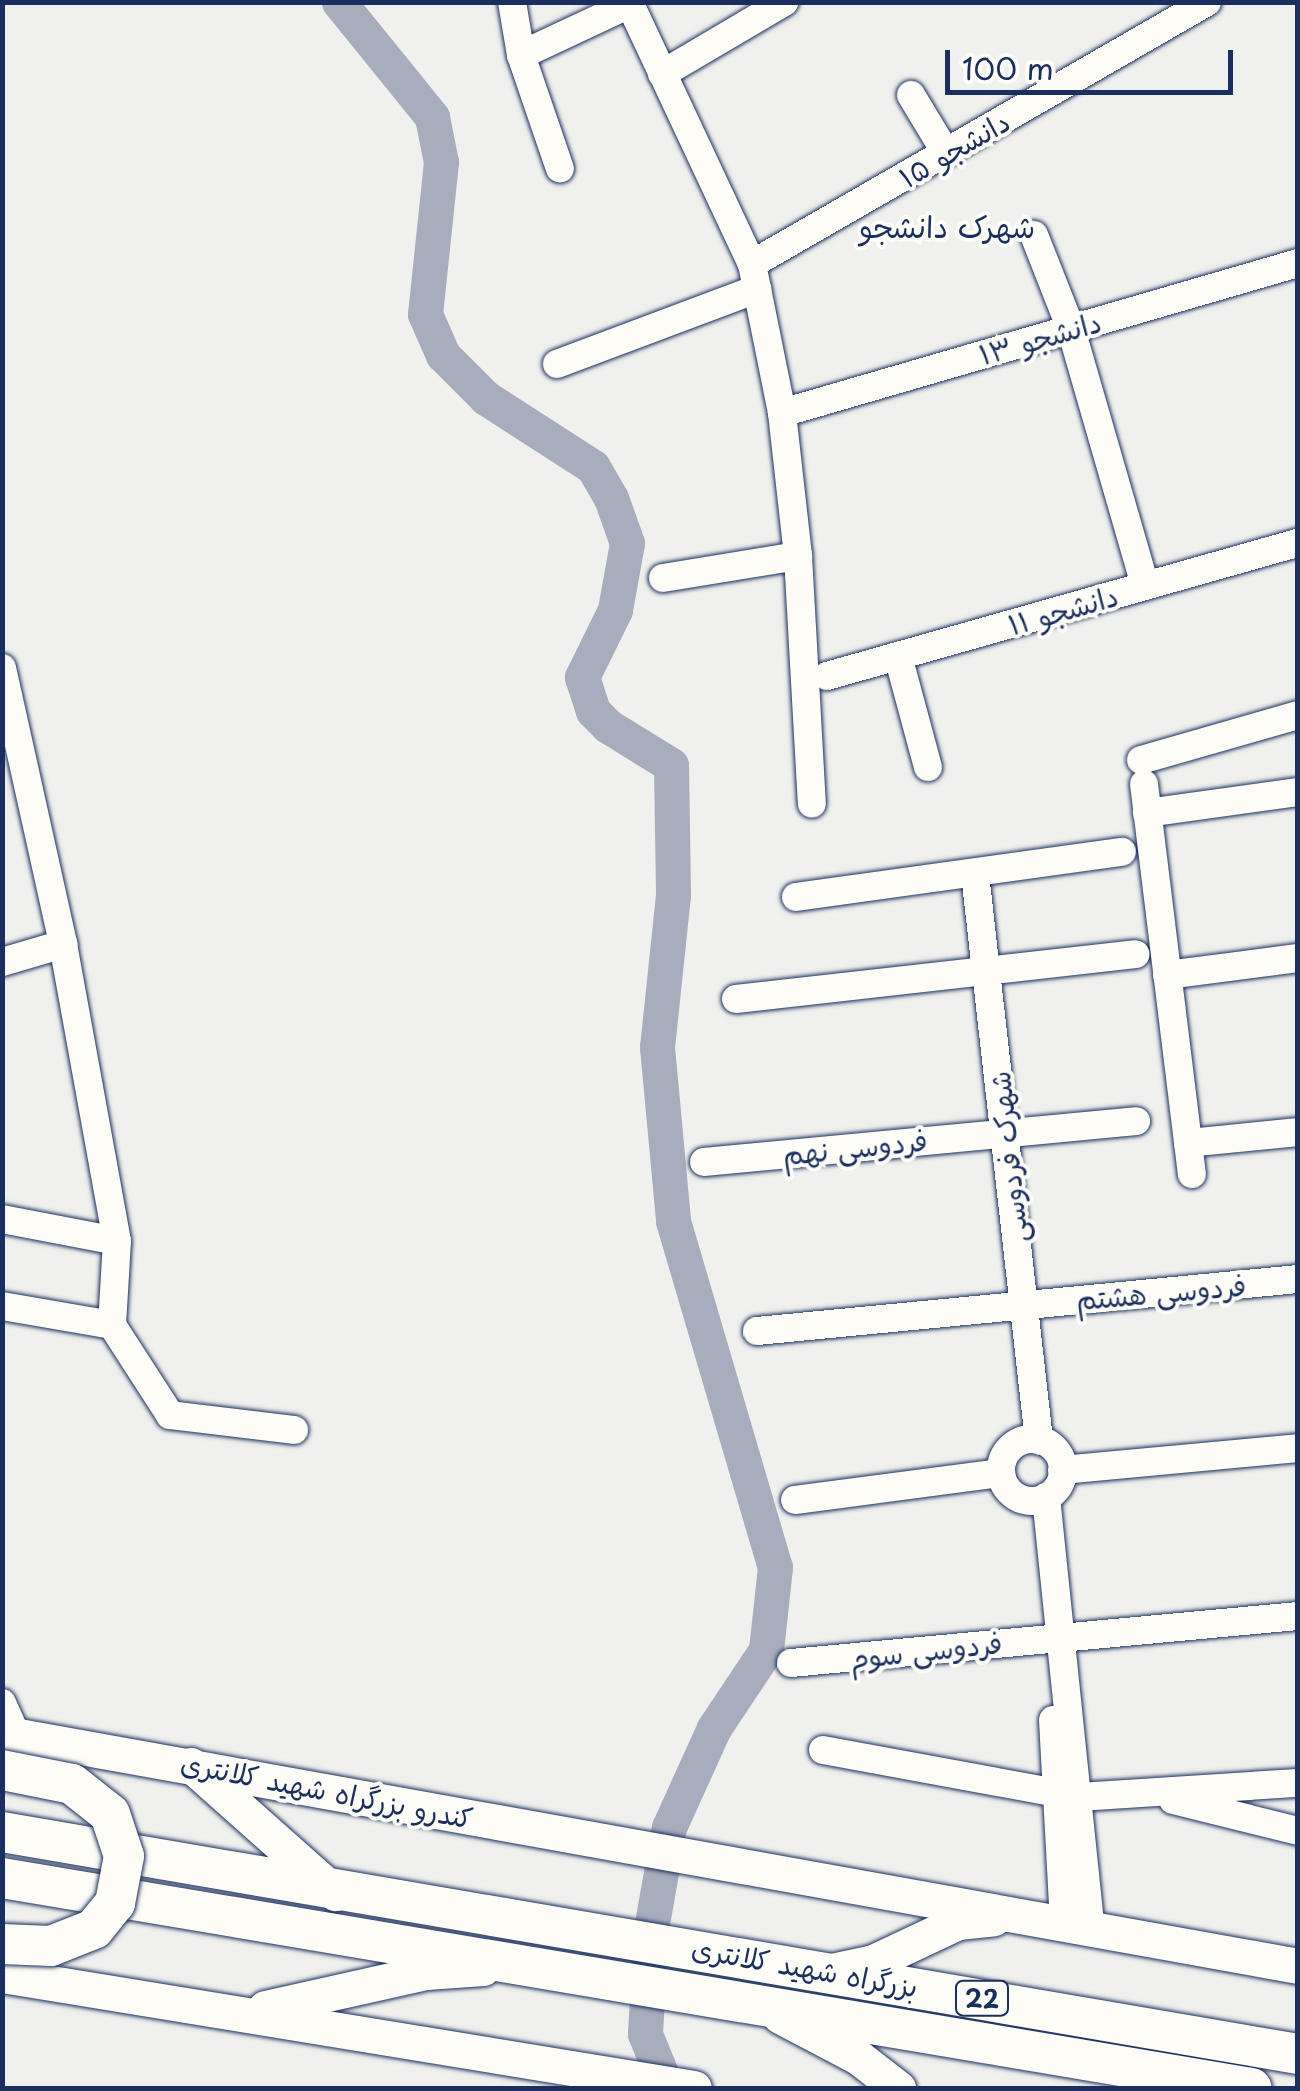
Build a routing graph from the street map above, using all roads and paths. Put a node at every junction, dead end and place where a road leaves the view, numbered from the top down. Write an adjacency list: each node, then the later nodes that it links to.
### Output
1 (512, 2): 4 (street)
2 (784, 2): 5 (street)
3 (1207, 2): 7 (street, دانشجو ۱۵)
4 (521, 55): 5 (street); 8 (street)
5 (662, 74): 11 (street)
6 (911, 95): 7 (street)
7 (946, 153): 11 (street, دانشجو ۱۵)
8 (560, 169)
9 (1034, 236): 12 (street)
10 (1298, 263): 12 (street, دانشجو ۱۳)
11 (755, 277): 13 (street, دانشجو ۱۵); 14 (street)
12 (1071, 329): 14 (street, دانشجو ۱۳); 18 (street)
13 (556, 364)
14 (782, 413): 16 (street)
15 (1298, 543): 18 (street, دانشجو ۱۱)
16 (798, 556): 17 (street); 25 (street)
17 (663, 578)
18 (1145, 586): 19 (street, دانشجو ۱۱)
19 (898, 656): 21 (street, دانشجو ۱۱); 23 (street)
20 (2, 668): 30 (street)
21 (828, 676)
22 (1298, 715): 26 (street)
23 (928, 768)
24 (1298, 792): 26 (street)
25 (812, 804)
26 (1147, 813): 35 (street)
27 (1122, 852): 28 (street)
28 (969, 874): 29 (street); 34 (street, شهرک فردوسی)
29 (796, 897)
30 (63, 944): 33 (street); 44 (street)
31 (1136, 954): 34 (street)
32 (1298, 958): 35 (street)
33 (2, 962)
34 (981, 971): 36 (street); 39 (street, شهرک فردوسی)
35 (1168, 975): 40 (street)
36 (736, 998)
37 (1136, 1121): 39 (street, فردوسی نهم)
38 (1298, 1132): 40 (street)
39 (1001, 1133): 41 (street, فردوسی نهم); 47 (street, شهرک فردوسی)
40 (1188, 1143): 42 (street)
41 (704, 1162)
42 (1192, 1174)
43 (2, 1219): 44 (street)
44 (117, 1240): 48 (street)
45 (1298, 1279): 47 (street, فردوسی هشتم)
46 (2, 1306): 48 (street)
47 (1019, 1306): 49 (street, فردوسی هشتم); 51 (street, شهرک فردوسی)
48 (112, 1325): 50 (street)
49 (756, 1331)
50 (294, 1430)
51 (1034, 1440): 53 (street); 54 (street)
52 (1298, 1448): 53 (street)
53 (1062, 1470): 55 (street)
54 (1000, 1473): 55 (street); 56 (street)
55 (1038, 1499): 58 (street)
56 (794, 1500)
57 (1298, 1616): 58 (street, فردوسی سوم)
58 (1054, 1638): 59 (street, فردوسی سوم); 65 (street)
59 (791, 1663)
60 (2, 1703): 61 (street)
61 (7, 1746): 63 (main road, کندرو بزرگراه شهید کلانتری); 73 (highway, bridge)
62 (823, 1750): 65 (street)
63 (188, 1762): 70 (main road); 71 (main road, کندرو بزرگراه شهید کلانتری)
64 (1298, 1783): 66 (street)
65 (1068, 1794): 66 (street); 72 (street)
66 (1150, 1795): 67 (street)
67 (1298, 1830)
68 (2, 1832): 70 (highway, بزرگراه شهید کلانتری / 22)
69 (2, 1878): 74 (highway, 22)
70 (336, 1893): 76 (highway, بزرگراه شهید کلانتری / 22)
71 (1020, 1916): 72 (main road, کندرو بزرگراه شهید کلانتری); 76 (main road)
72 (1078, 1927): 75 (main road, کندرو بزرگراه شهید کلانتری)
73 (2, 1944)
74 (521, 1965): 78 (highway, بزرگراه شهید کلانتری / 22); 79 (main road)
75 (1298, 1966)
76 (827, 1971): 80 (highway, بزرگراه شهید کلانتری / 22)
77 (3, 1975): 79 (main road)
78 (752, 2003): 82 (main road); 83 (highway, بزرگراه شهید کلانتری / 22)
79 (239, 2013): 81 (main road)
80 (1298, 2054)
81 (686, 2087)
82 (898, 2088)
83 (1251, 2088)

